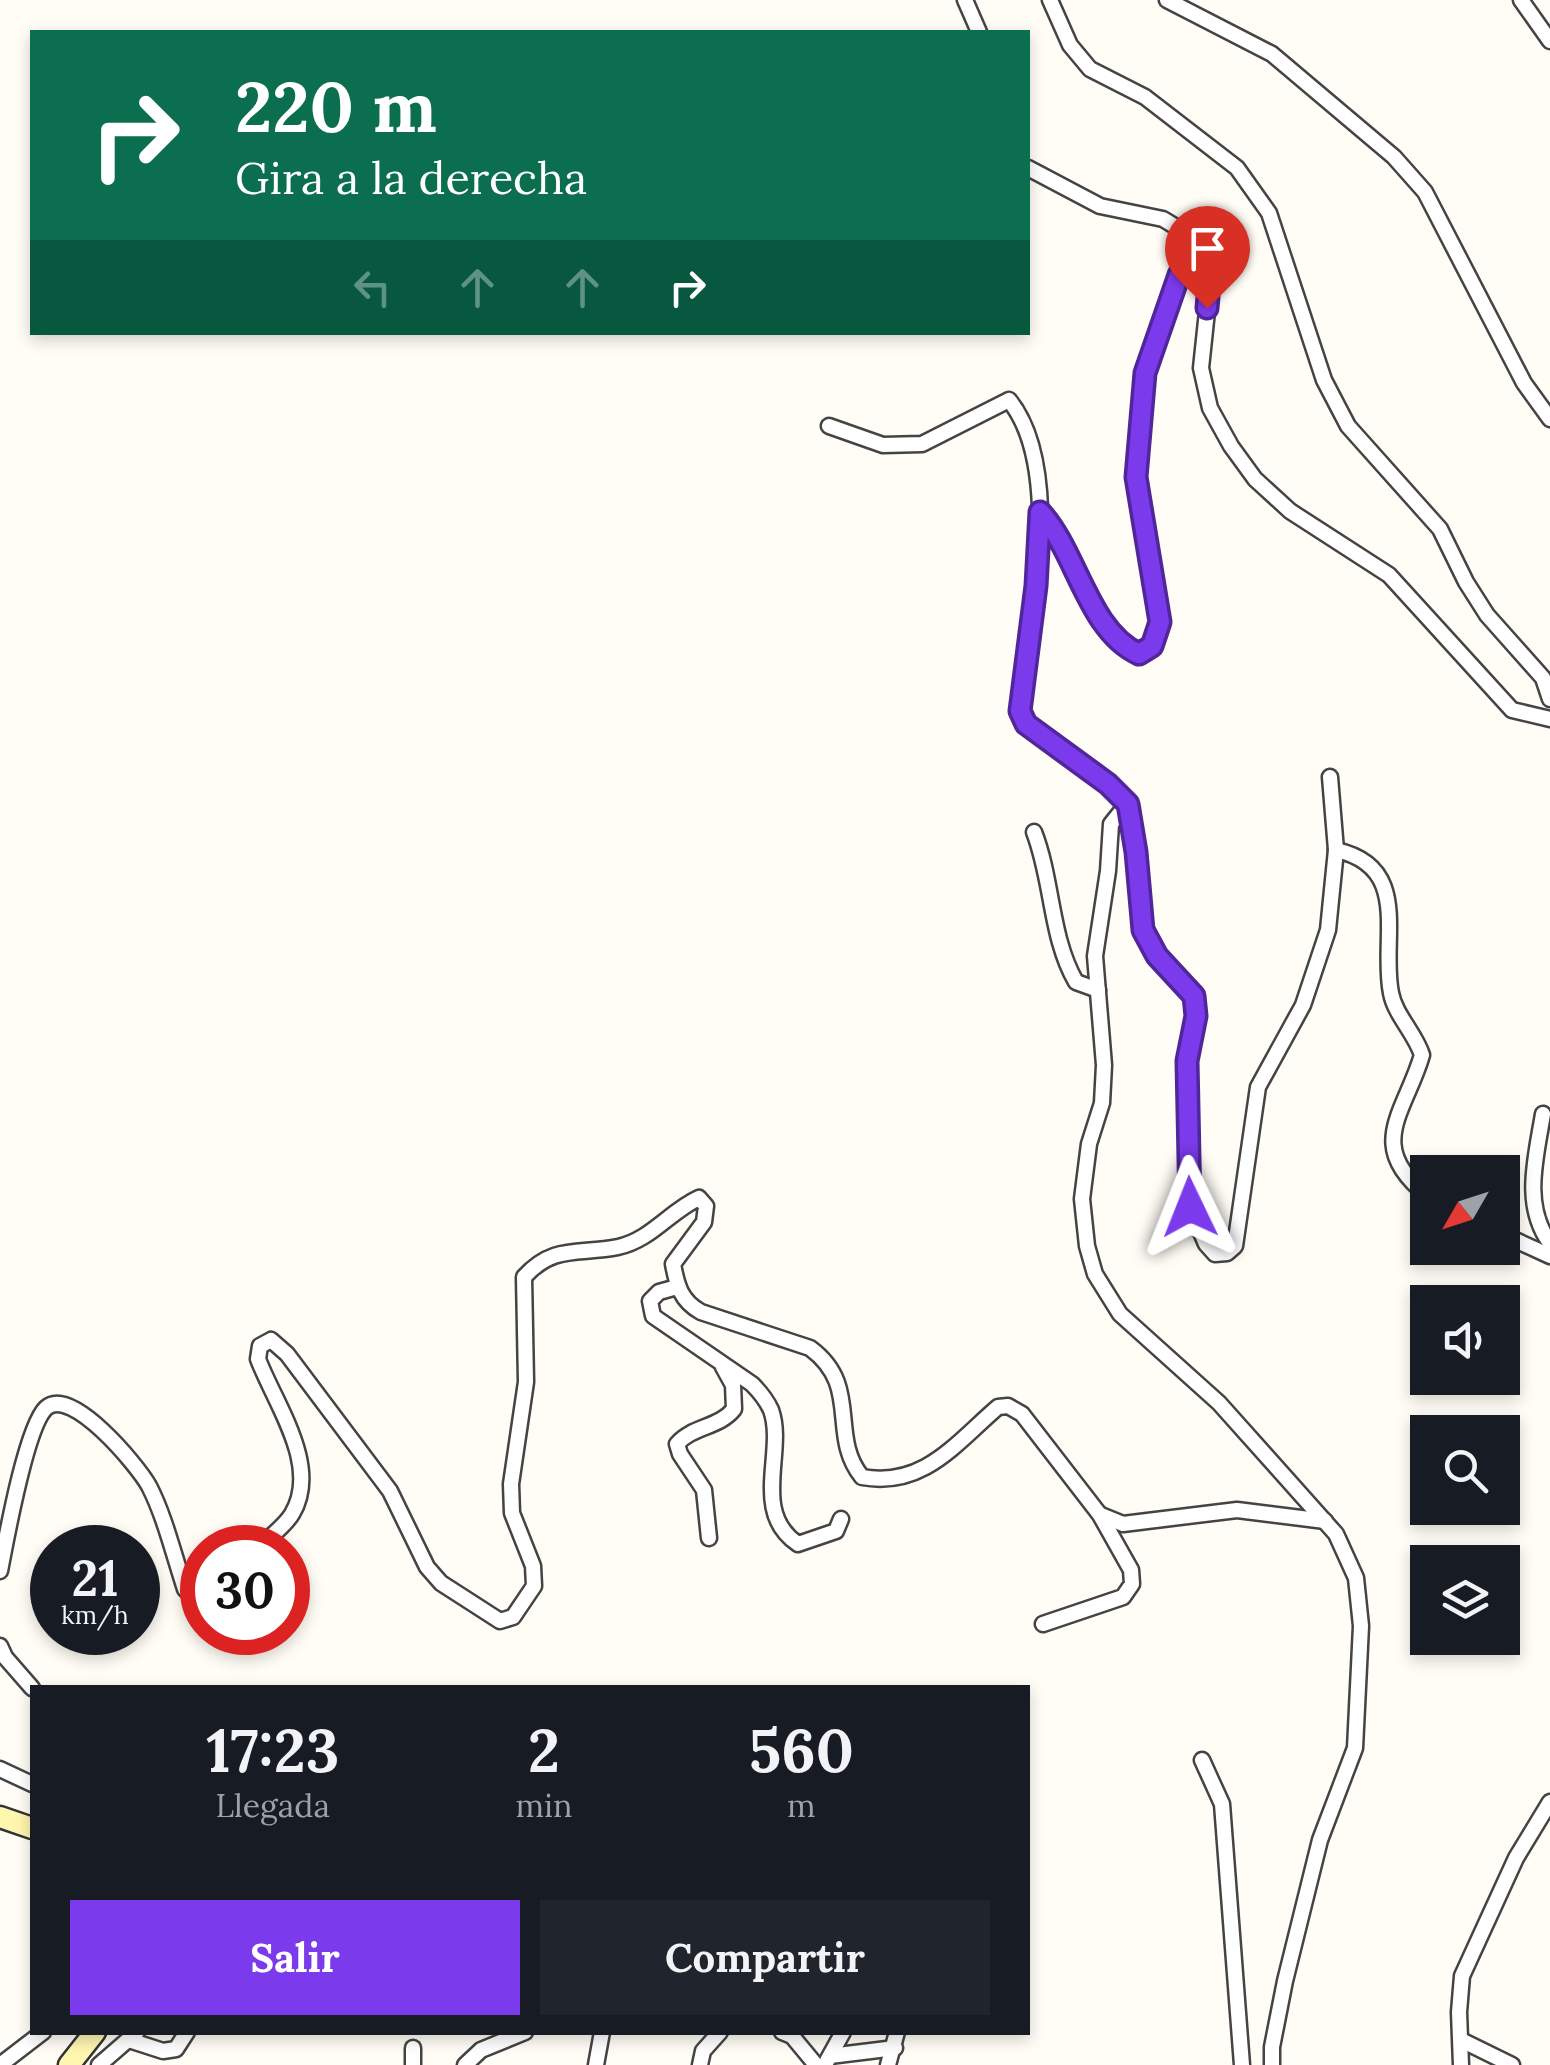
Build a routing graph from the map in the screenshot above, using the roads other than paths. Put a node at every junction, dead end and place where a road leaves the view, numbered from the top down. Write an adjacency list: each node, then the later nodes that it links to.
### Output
1 (965, 0): 5 (street)
2 (1050, 0): 12 (street)
3 (1166, 0): 9 (street)
4 (1522, 0): 6 (street)
5 (978, 30)
6 (1550, 41)
7 (1030, 169): 8 (street)
8 (1196, 239): 11 (street); 13 (street)
9 (1550, 419)
10 (829, 426): 11 (street)
11 (1040, 512): 15 (street)
12 (1550, 699)
13 (1550, 720)
14 (1330, 777): 17 (street)
15 (1128, 804): 17 (street); 18 (street)
16 (1034, 832): 18 (street)
17 (1336, 850): 20 (street)
18 (1098, 990): 28 (street)
19 (1544, 1114): 22 (street)
20 (1410, 1179)
21 (1520, 1242): 23 (street)
22 (1550, 1242)
23 (1550, 1256)
24 (677, 1287): 25 (street); 26 (street); 29 (street)
25 (723, 1366): 27 (street); 30 (street)
26 (1100, 1515): 28 (street); 33 (street)
27 (841, 1520)
28 (1326, 1522): 66 (street)
29 (282, 1525)
30 (709, 1538)
31 (0, 1572): 32 (street)
32 (180, 1575)
33 (1043, 1624)
34 (0, 1646): 35 (street)
35 (30, 1686)
36 (1202, 1760): 65 (street)
37 (0, 1769): 38 (street)
38 (30, 1783)
39 (1550, 1802): 52 (street)
40 (0, 1817): 41 (street)
41 (30, 1827)
42 (39, 2035): 53 (street)
43 (94, 2035): 58 (street)
44 (185, 2035): 50 (street)
45 (518, 2035): 61 (street)
46 (601, 2035): 62 (street)
47 (717, 2035): 63 (street)
48 (790, 2035): 55 (street)
49 (842, 2035): 55 (street)
50 (133, 2036): 59 (street)
51 (896, 2040): 55 (street); 64 (street)
52 (1461, 2040): 67 (street); 68 (street)
53 (27, 2044): 56 (street); 57 (street)
54 (414, 2048): 60 (street)
55 (823, 2062)
56 (0, 2065)
57 (18, 2065)
58 (69, 2065)
59 (99, 2065)
60 (414, 2065)
61 (465, 2065)
62 (596, 2065)
63 (700, 2065)
64 (888, 2065)
65 (1242, 2065)
66 (1272, 2065)
67 (1461, 2065)
68 (1512, 2065)

